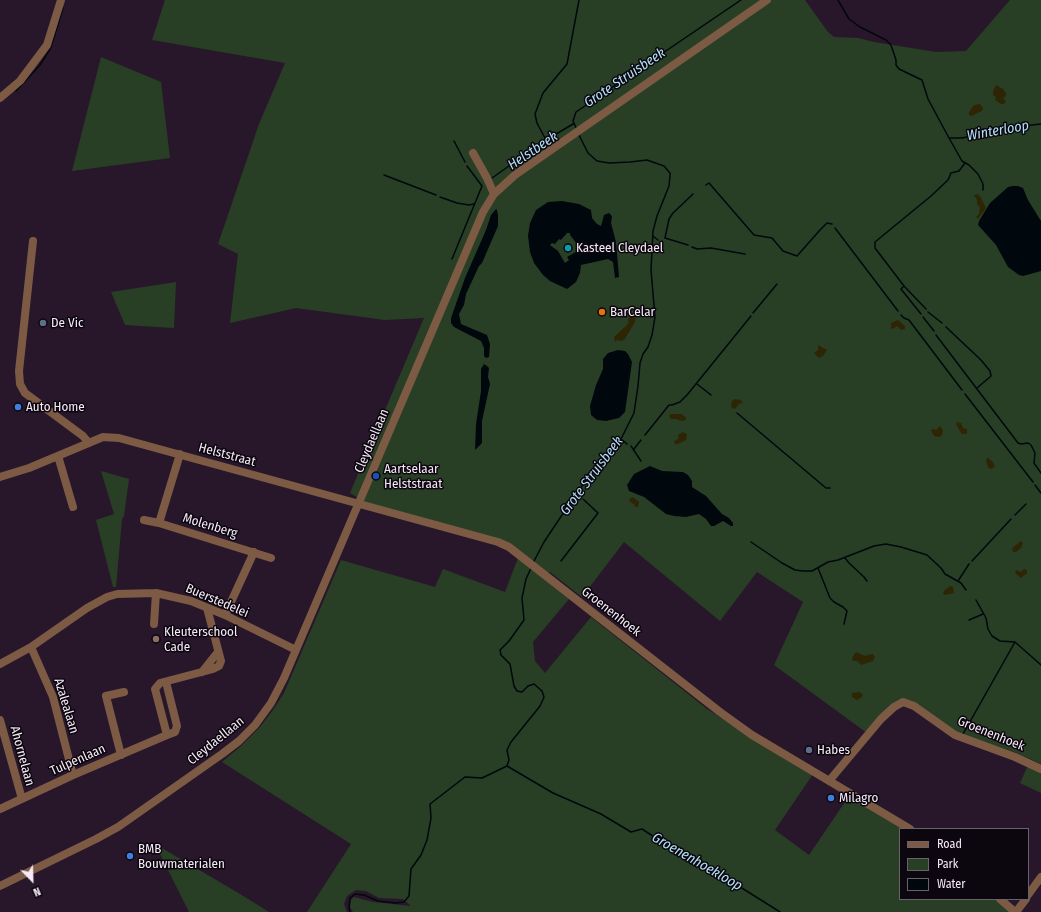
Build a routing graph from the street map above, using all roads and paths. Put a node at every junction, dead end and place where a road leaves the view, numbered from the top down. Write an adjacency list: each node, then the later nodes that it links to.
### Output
1 (61, 0): 3 (street)
2 (767, 0): 5 (street, Cleydaellaan)
3 (0, 98)
4 (473, 153): 5 (street)
5 (494, 194): 11 (street, Cleydaellaan)
6 (33, 242): 7 (street)
7 (89, 443): 8 (street, Helststraat); 9 (street, Helststraat)
8 (180, 454): 11 (street, Helststraat); 14 (street)
9 (58, 456): 10 (street, Helststraat); 12 (street)
10 (0, 477)
11 (359, 503): 22 (street, Cleydaellaan); 32 (street, Groenenhoek)
12 (73, 507)
13 (144, 520): 14 (street, Molenberg)
14 (159, 523): 15 (street, Molenberg)
15 (254, 552): 16 (street, Molenberg); 19 (street)
16 (271, 558)
17 (156, 593): 18 (street, Buerstedelei); 20 (street); 21 (street, Buerstedelei)
18 (207, 608): 19 (street, Buerstedelei); 24 (street)
19 (225, 615): 22 (street, Buerstedelei)
20 (154, 624)
21 (31, 647): 23 (street, Buerstedelei); 31 (street, Azalealaan)
22 (296, 650): 37 (street, Cleydaellaan)
23 (0, 664)
24 (166, 682): 27 (street); 27 (street)
25 (124, 692): 29 (street)
26 (0, 720): 28 (street, Ahornelaan)
27 (167, 735): 29 (street, Tulpenlaan)
28 (3, 739): 33 (street, Ahornelaan)
29 (121, 754): 31 (street, Tulpenlaan)
30 (1041, 769): 32 (street, Groenenhoek)
31 (73, 775): 33 (street, Tulpenlaan)
32 (829, 781): 35 (street, Groenenhoek)
33 (22, 799): 34 (street, Tulpenlaan)
34 (0, 809)
35 (908, 828)
36 (1041, 877): 38 (street)
37 (0, 886)
38 (1029, 895)
39 (1001, 900): 41 (street)
40 (1025, 900): 41 (street)
41 (1016, 912)

